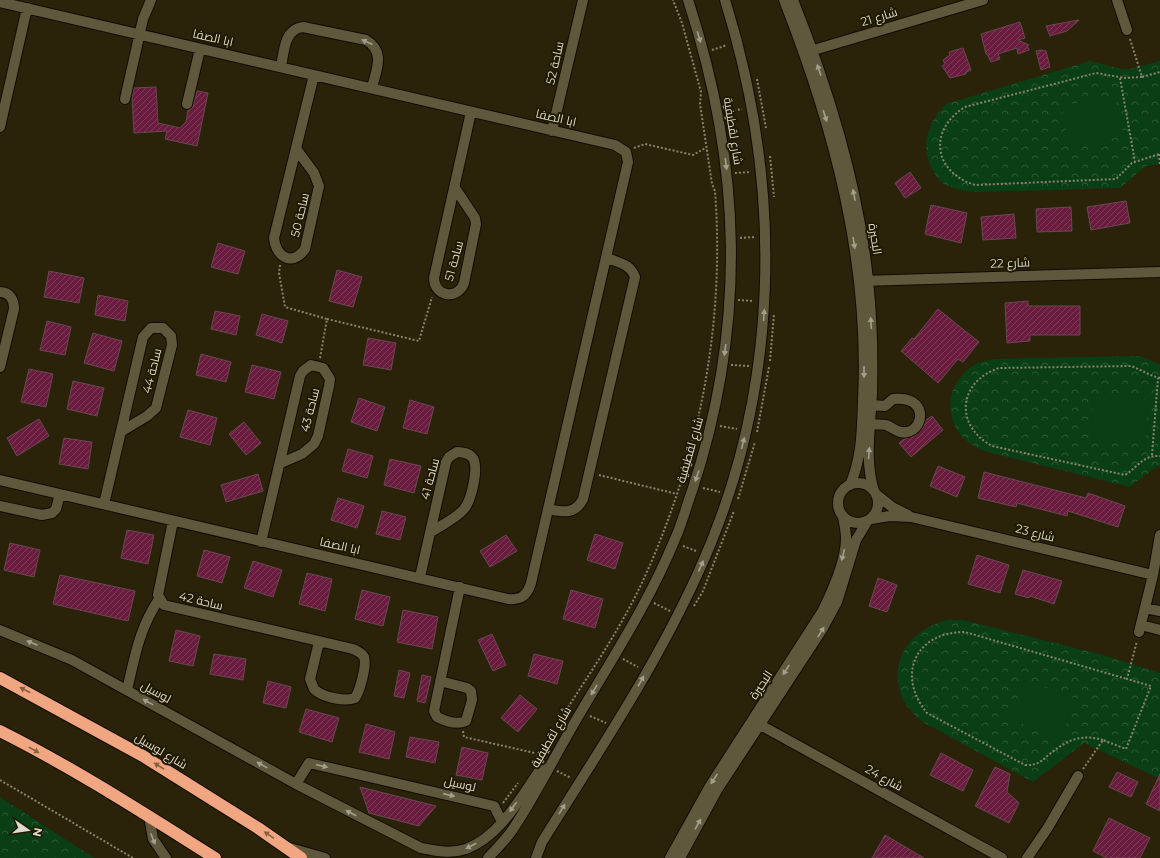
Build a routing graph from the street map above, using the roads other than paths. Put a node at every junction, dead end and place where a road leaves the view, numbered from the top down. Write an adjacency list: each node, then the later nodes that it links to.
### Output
1 (143, 0): 12 (street)
2 (151, 0): 12 (street)
3 (581, 0): 25 (street, ساحة 52)
4 (688, 0): 65 (street, شارع لقطيفية, one-way to 65)
5 (726, 0): 72 (street, شارع لقطيفية, one-way to 5)
6 (784, 0): 16 (street, البحيرة)
7 (793, 0): 16 (street, البحيرة)
8 (983, 0): 16 (street, شارع 21)
9 (1117, 0): 13 (street)
10 (0, 2): 11 (street, ابا الصفا)
11 (27, 8): 14 (street, ابا الصفا); 20 (street)
12 (143, 19): 14 (street)
13 (1127, 30)
14 (139, 34): 15 (street, ابا الصفا); 21 (street)
15 (200, 48): 17 (street, ابا الصفا); 22 (street)
16 (809, 52): 30 (street, البحيرة)
17 (281, 67): 18 (street, ابا الصفا); 19 (street, one-way to 17)
18 (314, 75): 19 (street, ابا الصفا); 26 (street, ساحة 50)
19 (372, 88): 23 (street, ابا الصفا)
20 (5, 89): 24 (street)
21 (124, 99)
22 (187, 104)
23 (471, 112): 25 (street, ابا الصفا); 27 (street, ساحة 51)
24 (0, 127)
25 (552, 131): 28 (street, ابا الصفا)
26 (297, 150): 26 (street, ساحة 50)
27 (455, 188): 27 (street, ساحة 51)
28 (607, 258): 43 (street, ابا الصفا); 43 (street)
29 (1160, 272): 30 (street, شارع 22)
30 (864, 281): 33 (street, البحيرة)
31 (1, 289): 32 (street)
32 (0, 367)
33 (869, 403): 34 (street, البحيرة); 34 (street); 38 (street, البحيرة)
34 (871, 424): 39 (street, البحيرة, one-way to 34)
35 (122, 431): 35 (street, ساحة 44); 41 (street, ساحة 44)
36 (281, 463): 36 (street, ساحة 43); 50 (street, ساحة 43)
37 (0, 480): 40 (street, ابا الصفا)
38 (850, 485): 39 (street); 44 (street)
39 (875, 493): 45 (street, شارع 23); 47 (street)
40 (60, 494): 41 (street, ابا الصفا); 42 (street)
41 (104, 504): 46 (street, ابا الصفا)
42 (0, 506)
43 (548, 509): 53 (street, ابا الصفا)
44 (843, 516): 47 (street); 56 (street, البحيرة, one-way to 56)
45 (911, 517): 47 (street, شارع 23); 51 (street, شارع 23)
46 (173, 520): 50 (street, ابا الصفا); 54 (street)
47 (869, 520): 56 (street, البحيرة)
48 (431, 532): 48 (street, ساحة 41); 52 (street, ساحة 41)
49 (1160, 535): 51 (street)
50 (261, 542): 52 (street, ابا الصفا)
51 (1153, 575): 55 (street)
52 (420, 577): 53 (street, ابا الصفا)
53 (460, 587): 62 (street)
54 (159, 599): 60 (street, ساحة 42); 63 (street)
55 (1145, 608): 57 (street); 59 (street)
56 (829, 609): 64 (street, البحيرة)
57 (1160, 611)
58 (0, 630): 63 (street, لوسيل, one-way to 58)
59 (1160, 630)
60 (319, 642): 60 (street, ساحة 42)
61 (0, 678): 73 (highway, شارع لوسيل, one-way to 61)
62 (440, 681): 62 (street)
63 (127, 690): 68 (street, لوسيل, one-way to 63)
64 (756, 723): 82 (street, البحيرة, one-way to 82); 83 (street, البحيرة, one-way to 64); 84 (street, شارع 24)
65 (569, 730): 70 (street, لوسيل, one-way to 70); 71 (street, شارع لقطيفية)
66 (0, 731): 69 (highway, one-way to 69)
67 (1078, 776): 85 (street)
68 (296, 784): 70 (street, لوسيل, one-way to 68); 70 (street, لوسيل, one-way to 70)
69 (149, 816): 74 (street, one-way to 74); 75 (highway)
70 (502, 822)
71 (514, 829): 78 (street, شارع لقطيفية); 79 (street)
72 (542, 842): 80 (street); 81 (street, شارع لقطيفية)
73 (286, 847): 76 (highway, شارع لوسيل); 77 (street)
74 (166, 858)
75 (215, 858)
76 (301, 858)
77 (325, 858)
78 (488, 858)
79 (497, 858)
80 (532, 858)
81 (536, 858)
82 (670, 858)
83 (680, 858)
84 (1002, 858)
85 (1027, 858)

